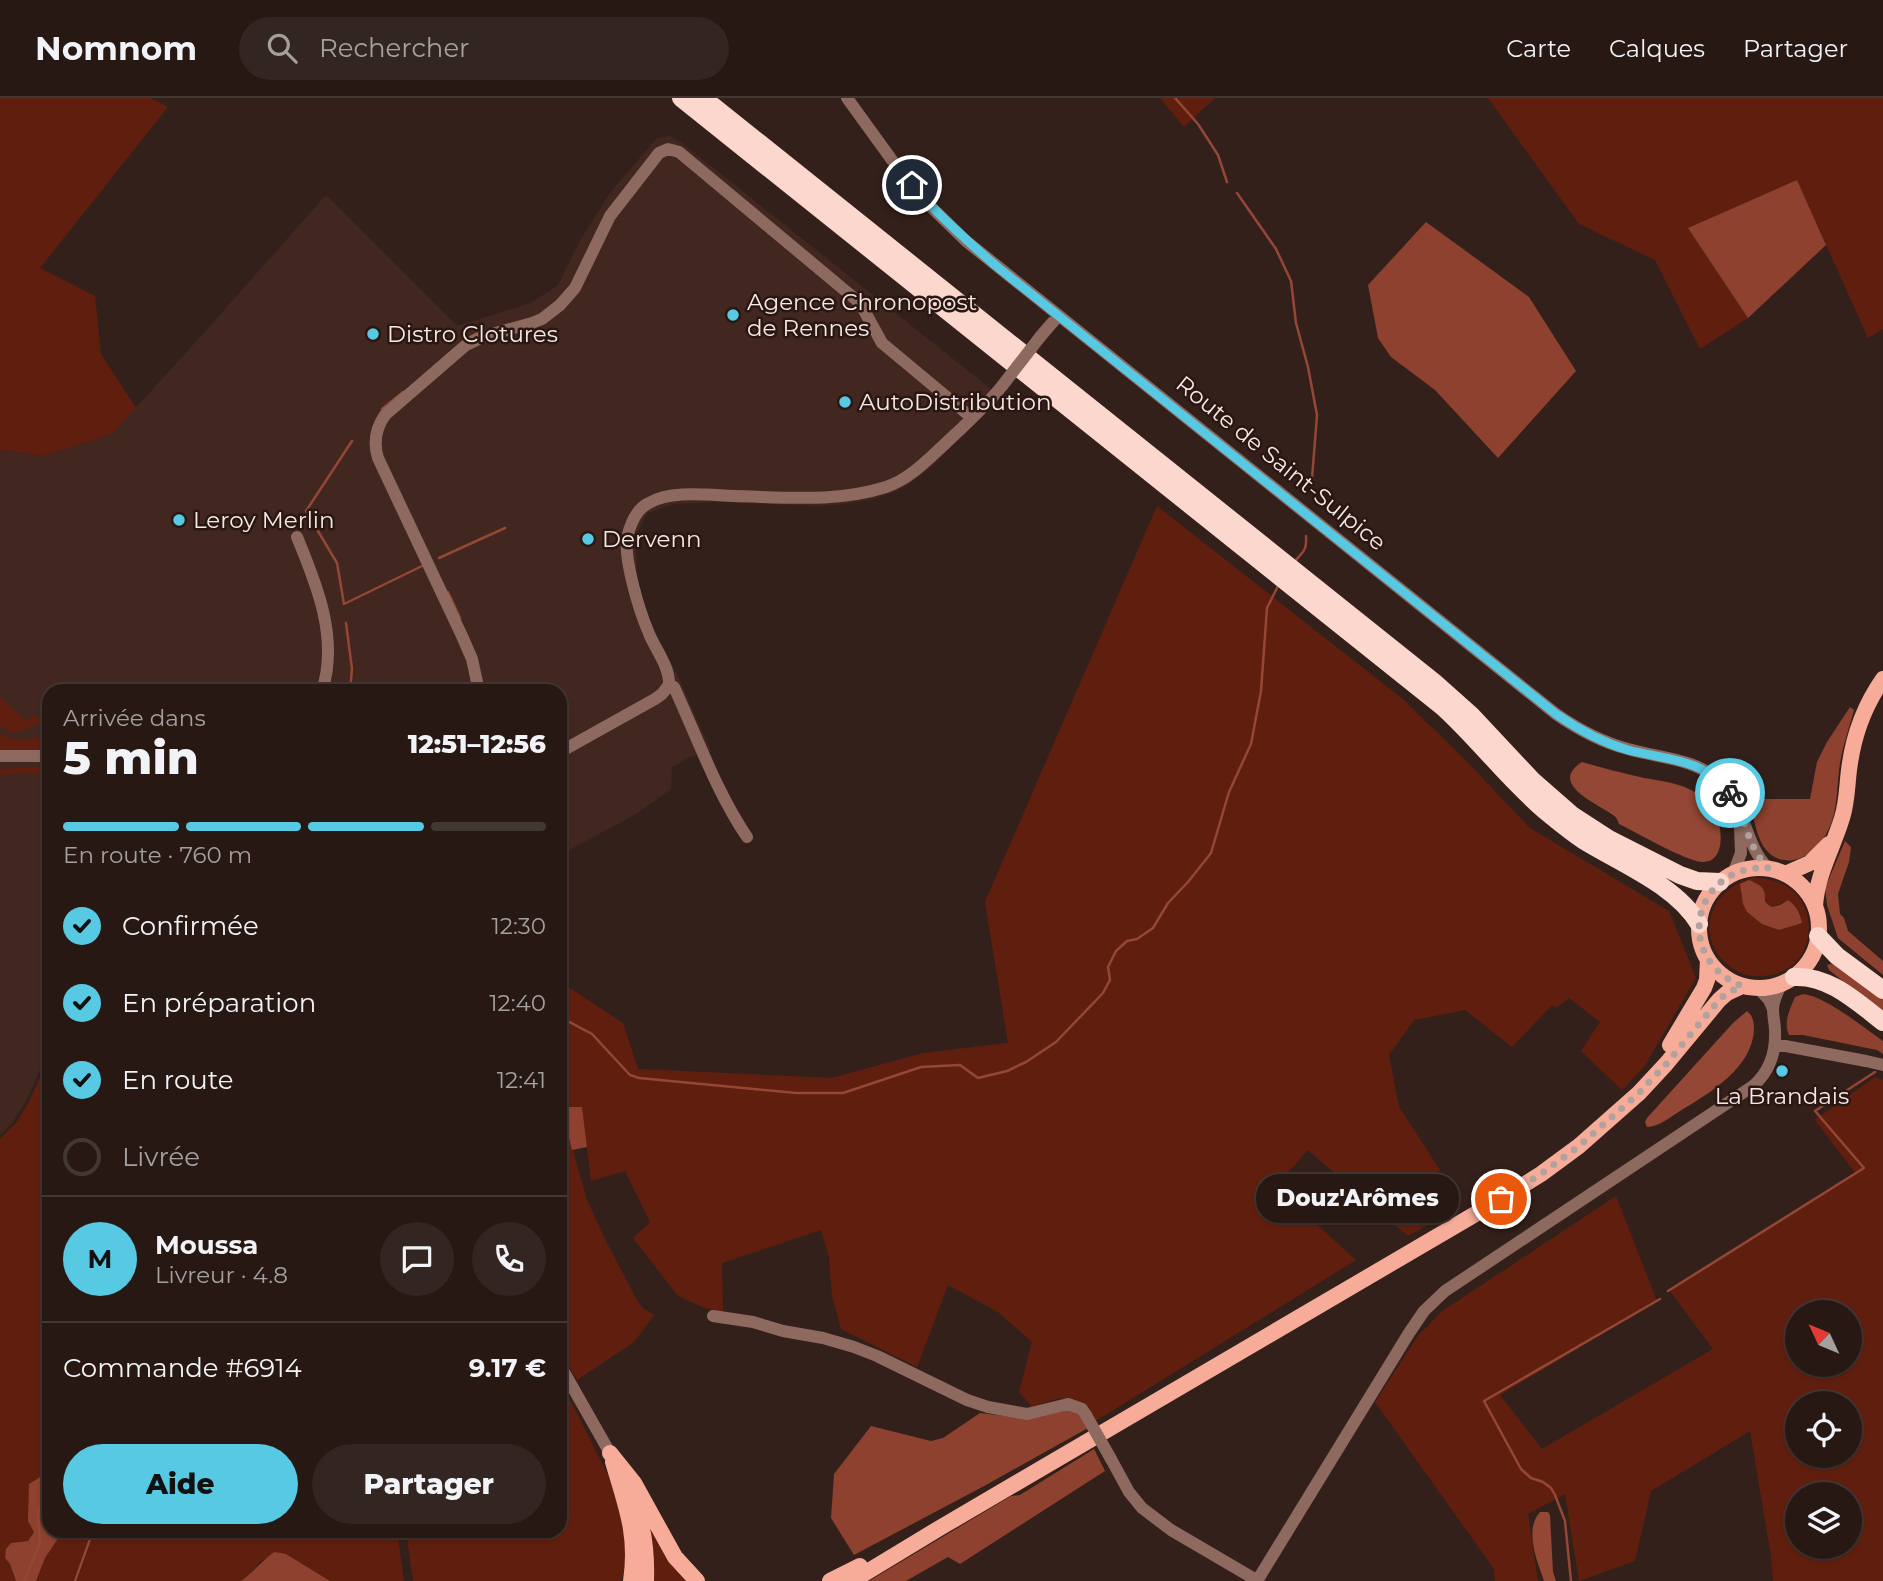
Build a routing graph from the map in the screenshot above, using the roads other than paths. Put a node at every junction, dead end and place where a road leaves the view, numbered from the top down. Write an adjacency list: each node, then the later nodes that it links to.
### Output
1 (681, 98): 7 (highway)
2 (703, 98): 7 (highway)
3 (847, 98): 4 (street, Route de Saint-Sulpice)
4 (1058, 316): 5 (street, bridge); 15 (street, Route de Saint-Sulpice)
5 (972, 418): 10 (street); 11 (street)
6 (297, 537): 9 (street)
7 (1288, 574): 20 (highway); 22 (highway)
8 (1883, 679): 17 (main road)
9 (323, 684)
10 (478, 684)
11 (668, 685): 12 (street); 16 (street)
12 (567, 748)
13 (0, 756): 14 (street)
14 (42, 756)
15 (1732, 796): 18 (street, Route de Saint-Sulpice); 20 (street)
16 (747, 837)
17 (1835, 837): 19 (main road); 21 (main road)
18 (1768, 868): 19 (main road); 20 (main road)
19 (1786, 874): 21 (main road)
20 (1726, 878): 22 (main road)
21 (1815, 906): 23 (main road)
22 (1699, 924): 24 (main road)
23 (1818, 936): 25 (main road); 28 (highway)
24 (1708, 960): 26 (main road); 33 (main road)
25 (1788, 980): 27 (main road); 29 (street); 30 (highway)
26 (1742, 986): 27 (main road); 33 (main road)
27 (1758, 988): 29 (street)
28 (1883, 990)
29 (1773, 1009): 31 (street)
30 (1883, 1022)
31 (1775, 1044): 32 (street); 43 (street)
32 (1883, 1065)
33 (1621, 1108): 37 (main road)
34 (713, 1316): 43 (street, bridge)
35 (567, 1376): 36 (street)
36 (610, 1453): 38 (main road); 39 (main road); 40 (main road)
37 (943, 1525): 41 (main road); 42 (main road)
38 (631, 1581)
39 (646, 1581)
40 (697, 1581)
41 (830, 1581)
42 (852, 1581)
43 (1257, 1581)

